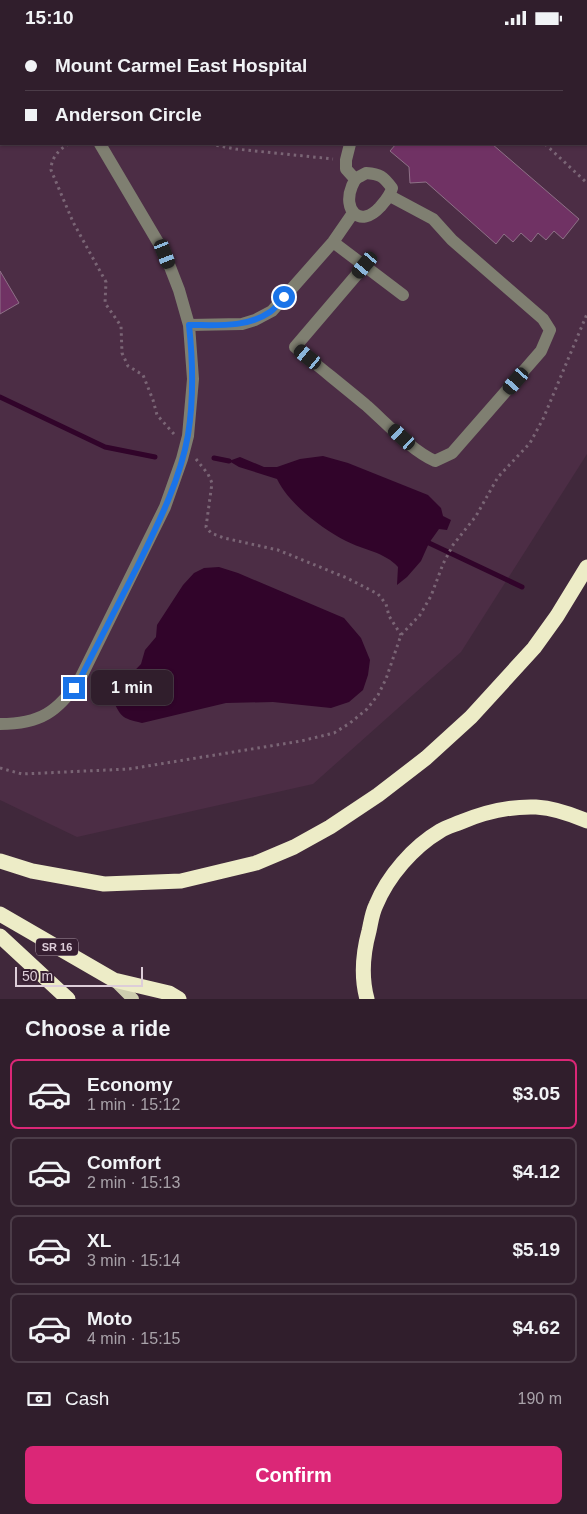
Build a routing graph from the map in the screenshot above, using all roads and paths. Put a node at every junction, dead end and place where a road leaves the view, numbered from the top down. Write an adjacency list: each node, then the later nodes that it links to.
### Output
1 (101, 145): 14 (street)
2 (215, 145): 5 (path)
3 (350, 145): 5 (street)
4 (546, 145): 7 (path)
5 (346, 160): 6 (street)
6 (356, 179): 8 (street); 9 (street)
7 (587, 183)
8 (390, 195): 9 (street); 11 (street)
9 (353, 213): 10 (street)
10 (333, 242): 11 (street); 14 (street)
11 (365, 265): 12 (street)
12 (403, 295)
13 (587, 314): 17 (path)
14 (189, 325): 16 (street)
15 (587, 567): 19 (highway)
16 (0, 723)
17 (0, 769)
18 (587, 821): 26 (highway)
19 (0, 861)
20 (0, 914): 22 (highway, SR 16)
21 (0, 936): 23 (highway)
22 (114, 980): 24 (main road, SR 16); 25 (highway, SR 16)
23 (68, 999)
24 (133, 999)
25 (178, 999)
26 (367, 999)

